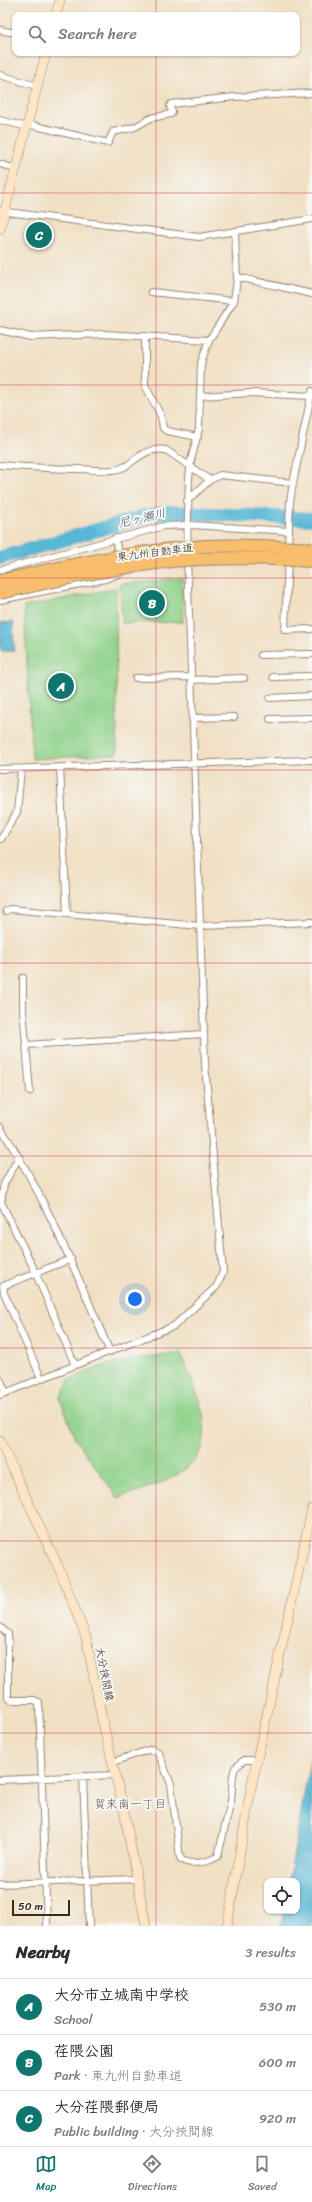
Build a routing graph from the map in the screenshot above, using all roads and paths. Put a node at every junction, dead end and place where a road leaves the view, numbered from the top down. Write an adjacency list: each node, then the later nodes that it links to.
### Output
1 (60, 0): 2 (main road)
2 (57, 12)
3 (0, 30): 4 (street)
4 (12, 32)
5 (45, 56): 7 (main road)
6 (0, 75): 7 (street)
7 (37, 86): 10 (main road)
8 (312, 93): 10 (street)
9 (0, 120): 10 (street)
10 (27, 125): 12 (main road)
11 (0, 164): 12 (street)
12 (16, 169): 13 (main road)
13 (2, 212): 15 (main road); 16 (street)
14 (312, 219): 16 (street)
15 (0, 229)
16 (235, 233): 17 (street)
17 (237, 277): 19 (street); 20 (street)
18 (151, 292): 20 (street)
19 (312, 294)
20 (234, 301): 23 (street)
21 (0, 330): 22 (street)
22 (145, 336): 23 (street); 26 (street)
23 (209, 340): 25 (street)
24 (311, 394): 25 (street); 30 (street)
25 (200, 396): 26 (street)
26 (198, 437): 28 (street)
27 (0, 465): 28 (street)
28 (190, 465): 29 (street); 31 (street)
29 (210, 480): 30 (street); 31 (street)
30 (293, 483): 33 (street)
31 (187, 501): 32 (street)
32 (187, 525): 33 (street); 34 (street); 47 (street)
33 (289, 531): 41 (street)
34 (115, 538): 37 (street); 40 (street)
35 (312, 549): 38 (highway, 東九州自動車道, bridge)
36 (312, 561): 39 (highway, 東九州自動車道, bridge)
37 (0, 570)
38 (0, 581)
39 (0, 593)
40 (0, 600)
41 (312, 629)
42 (312, 654): 43 (street)
43 (261, 655)
44 (312, 676): 45 (street)
45 (273, 677)
46 (136, 678): 47 (street)
47 (191, 678): 48 (street); 52 (street)
48 (244, 678)
49 (312, 696): 50 (street)
50 (270, 698)
51 (234, 717): 52 (street)
52 (192, 718): 56 (street)
53 (312, 718): 54 (street)
54 (270, 719)
55 (312, 760): 56 (street)
56 (194, 763): 57 (street); 64 (street)
57 (60, 767): 59 (street); 62 (street)
58 (0, 769): 59 (street)
59 (21, 769): 60 (street)
60 (1, 839)
61 (6, 911): 62 (street)
62 (67, 914): 64 (street)
63 (312, 922): 64 (street)
64 (200, 926): 66 (street)
65 (23, 978): 67 (street)
66 (204, 1034): 67 (street); 73 (street)
67 (26, 1045): 68 (street)
68 (30, 1091)
69 (0, 1127): 70 (street)
70 (19, 1156): 71 (street); 72 (street)
71 (71, 1259): 72 (street); 73 (street)
72 (36, 1274): 74 (street); 75 (street)
73 (110, 1352): 74 (street)
74 (75, 1365): 75 (street)
75 (40, 1378): 77 (street)
76 (0, 1379): 77 (street)
77 (3, 1394)
78 (0, 1441): 82 (main road, 大分挾間線)
79 (312, 1509): 81 (main road)
80 (0, 1627): 85 (street)
81 (257, 1760): 82 (street); 94 (main road)
82 (112, 1762): 83 (main road, 大分挾間線)
83 (115, 1775): 84 (street); 87 (main road, 大分挾間線)
84 (83, 1776): 85 (street); 88 (street)
85 (42, 1778): 86 (street); 89 (street)
86 (0, 1780)
87 (136, 1879): 88 (street); 93 (main road, 大分挾間線)
88 (87, 1881): 89 (street); 92 (street)
89 (45, 1882): 90 (street); 91 (street)
90 (0, 1884)
91 (47, 1926)
92 (89, 1926)
93 (146, 1926)
94 (227, 1926)

